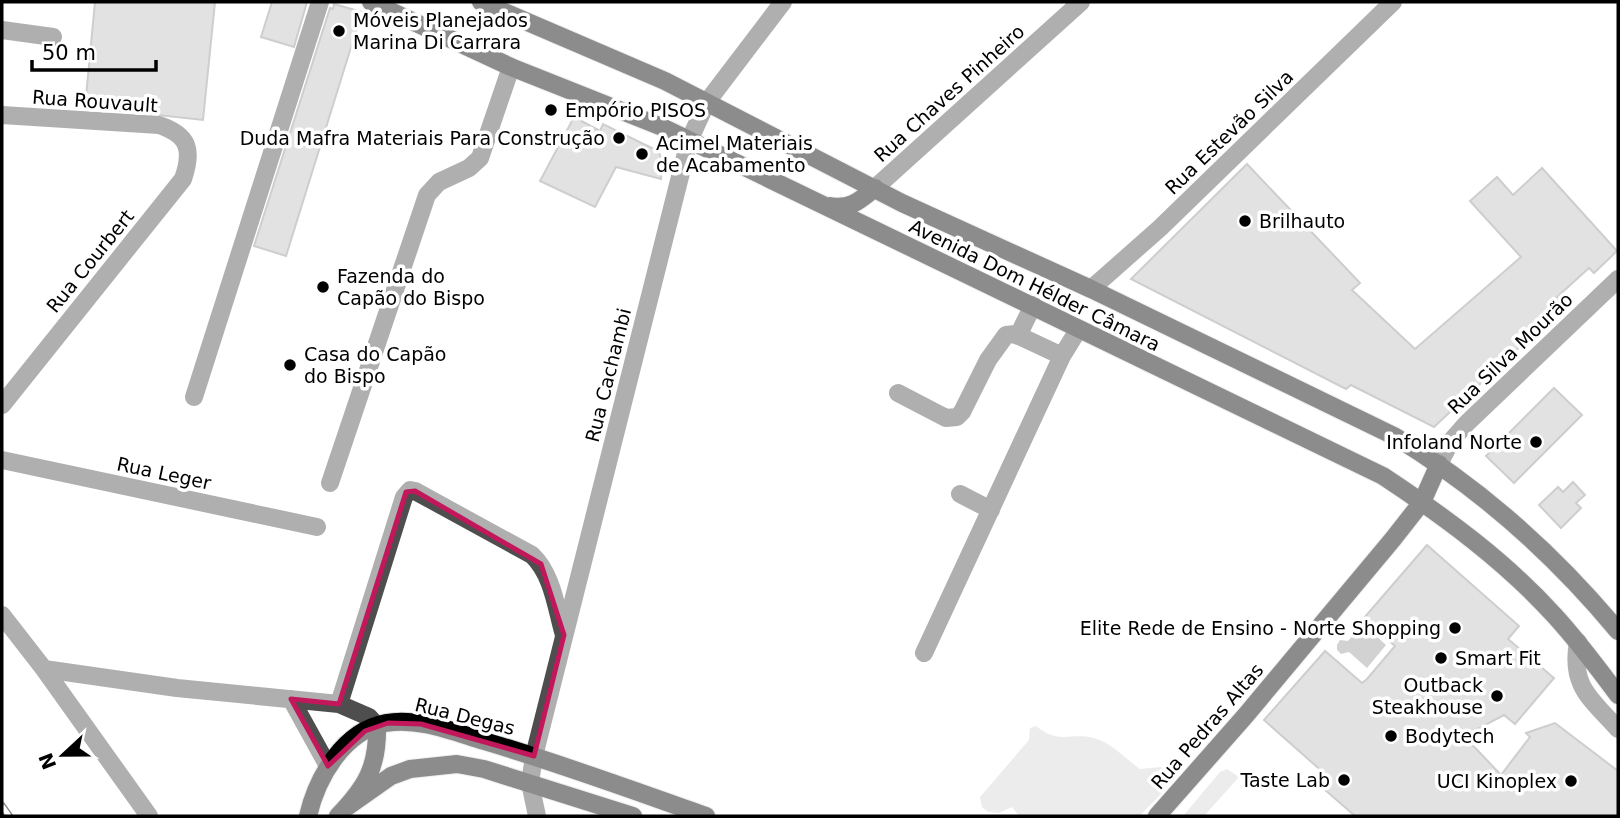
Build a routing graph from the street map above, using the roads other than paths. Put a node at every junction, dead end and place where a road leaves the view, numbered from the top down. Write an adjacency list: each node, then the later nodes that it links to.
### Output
1 (320, 2): 23 (street)
2 (371, 2): 9 (main road, Avenida Dom Hélder Câmara)
3 (481, 2): 10 (main road, Avenida Dom Hélder Câmara)
4 (783, 2): 10 (street, Rua Cachambi)
5 (1081, 2): 14 (street, Rua Chaves Pinheiro)
6 (1393, 2): 17 (street, Rua Estevão Silva)
7 (2, 30): 8 (street)
8 (53, 37)
9 (511, 67): 13 (main road, Avenida Dom Hélder Câmara); 27 (street)
10 (707, 102): 13 (street, Rua Cachambi); 14 (main road, Avenida Dom Hélder Câmara)
11 (2, 115): 12 (street, Rua Rouvault)
12 (182, 137): 24 (street, Rua Courbert)
13 (689, 141): 15 (main road, Avenida Dom Hélder Câmara); 34 (street, Rua Cachambi)
14 (875, 188): 15 (main road); 17 (main road, Avenida Dom Hélder Câmara)
15 (827, 206): 18 (main road, Avenida Dom Hélder Câmara)
16 (1618, 279): 26 (street, Rua Silva Mourão)
17 (1091, 289): 26 (main road, Avenida Dom Hélder Câmara)
18 (1033, 305): 19 (main road, Avenida Dom Hélder Câmara); 20 (street)
19 (1078, 330): 21 (street); 29 (main road, Avenida Dom Hélder Câmara)
20 (1018, 336): 21 (street); 22 (street)
21 (1062, 356): 30 (street)
22 (898, 393)
23 (194, 397)
24 (2, 405)
25 (2, 460): 31 (street, Rua Leger)
26 (1439, 464): 29 (main road, Rua Pedras Altas); 33 (main road, Avenida Dom Hélder Câmara)
27 (330, 482)
28 (960, 494): 30 (street)
29 (1422, 502): 35 (main road, Avenida Dom Hélder Câmara); 53 (main road, Rua Pedras Altas)
30 (991, 510): 36 (street)
31 (317, 527)
32 (2, 615): 37 (street)
33 (1618, 631)
34 (564, 635): 40 (street); 43 (street, Rua Cachambi)
35 (1578, 642): 38 (main road, Avenida Dom Hélder Câmara); 42 (street)
36 (923, 653)
37 (44, 669): 39 (street); 48 (street)
38 (1618, 695)
39 (291, 699): 40 (street); 44 (street)
40 (338, 704): 41 (street)
41 (377, 726): 43 (main road, Rua Degas); 44 (main road); 46 (main road)
42 (1618, 729)
43 (534, 756): 45 (street, Rua Cachambi); 52 (main road, Rua Degas)
44 (328, 766): 49 (main road)
45 (530, 783): 46 (main road); 47 (main road); 50 (street)
46 (342, 812)
47 (608, 813): 51 (main road)
48 (149, 816)
49 (308, 816)
50 (537, 816)
51 (633, 816)
52 (706, 816)
53 (1157, 816)

